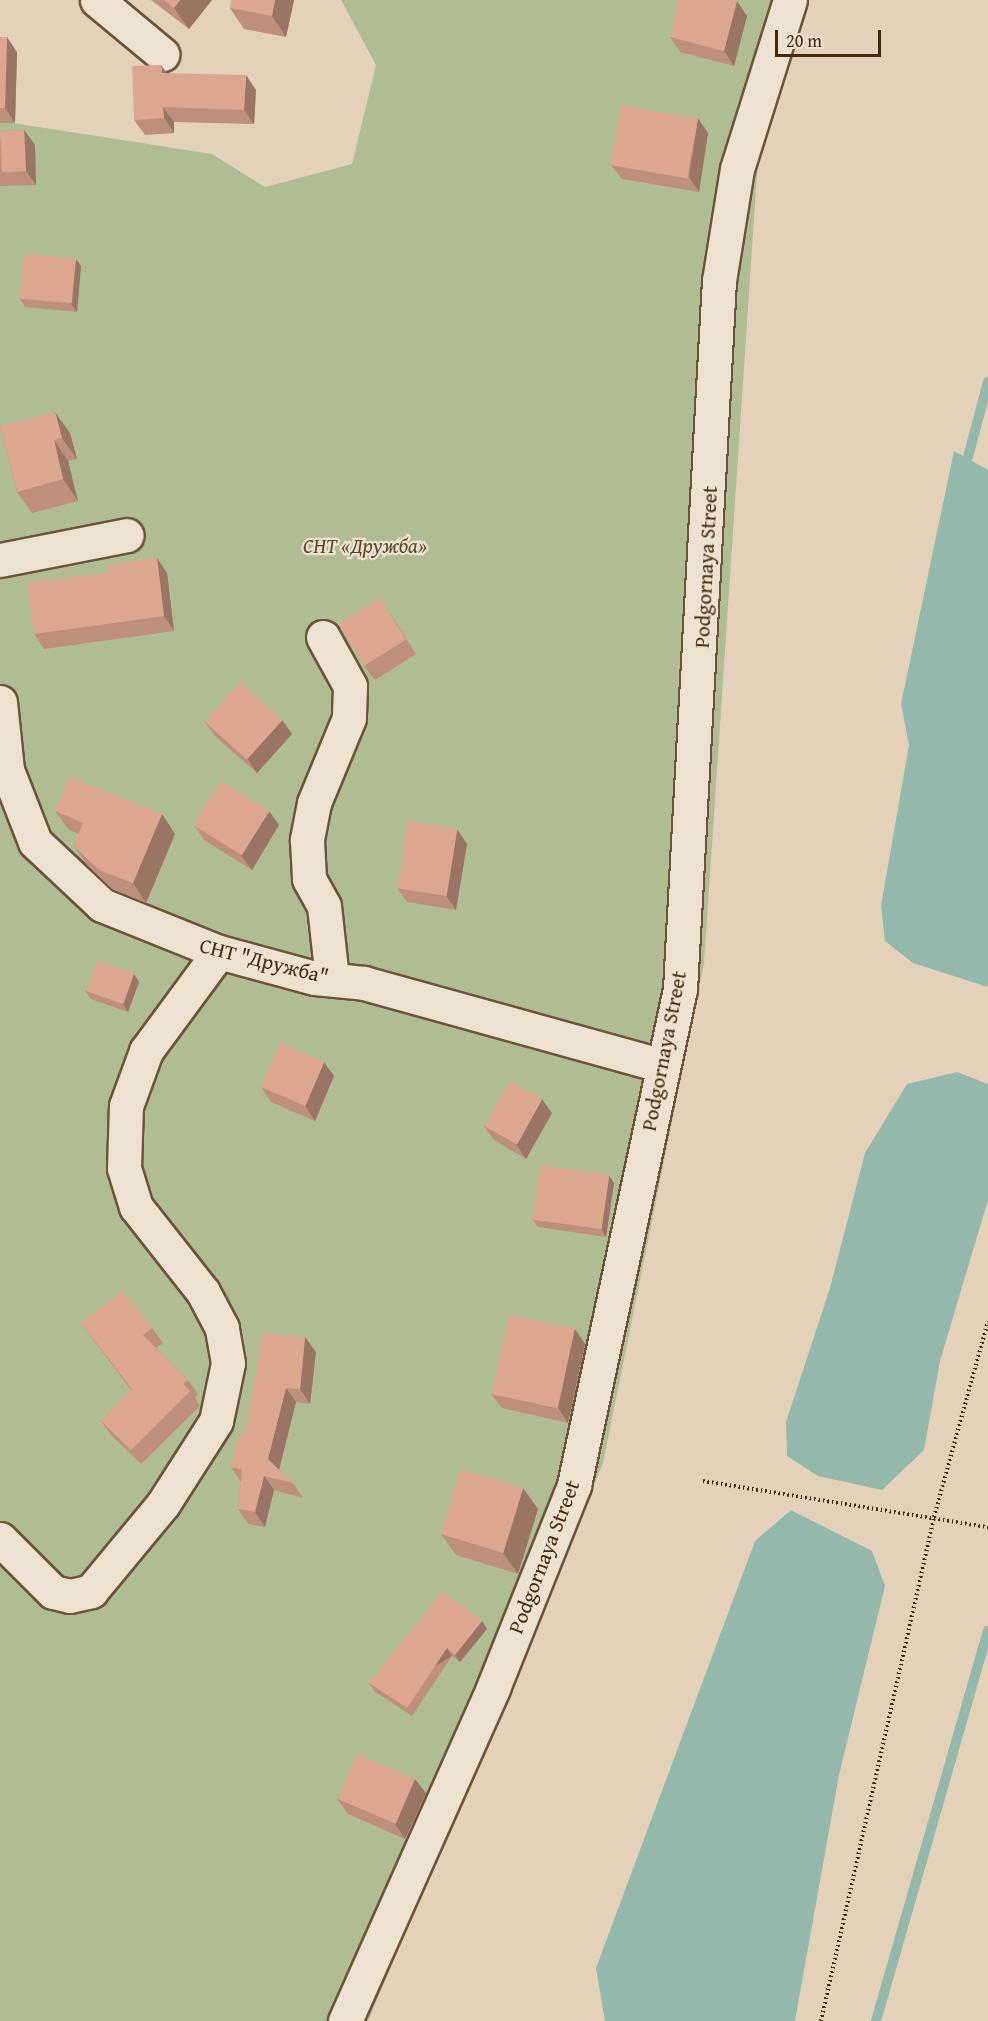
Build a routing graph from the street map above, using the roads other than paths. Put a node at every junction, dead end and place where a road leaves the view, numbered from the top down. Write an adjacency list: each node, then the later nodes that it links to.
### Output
1 (98, 0): 3 (street)
2 (789, 0): 10 (street, Podgornaya Street)
3 (162, 54)
4 (127, 534): 5 (street)
5 (0, 560)
6 (323, 637): 9 (street)
7 (0, 702): 8 (street, СНТ "Дружба")
8 (219, 952): 9 (street, СНТ "Дружба"); 11 (street)
9 (332, 979): 10 (street, СНТ "Дружба")
10 (660, 1065): 12 (street, Podgornaya Street)
11 (0, 1539)
12 (345, 2021)

